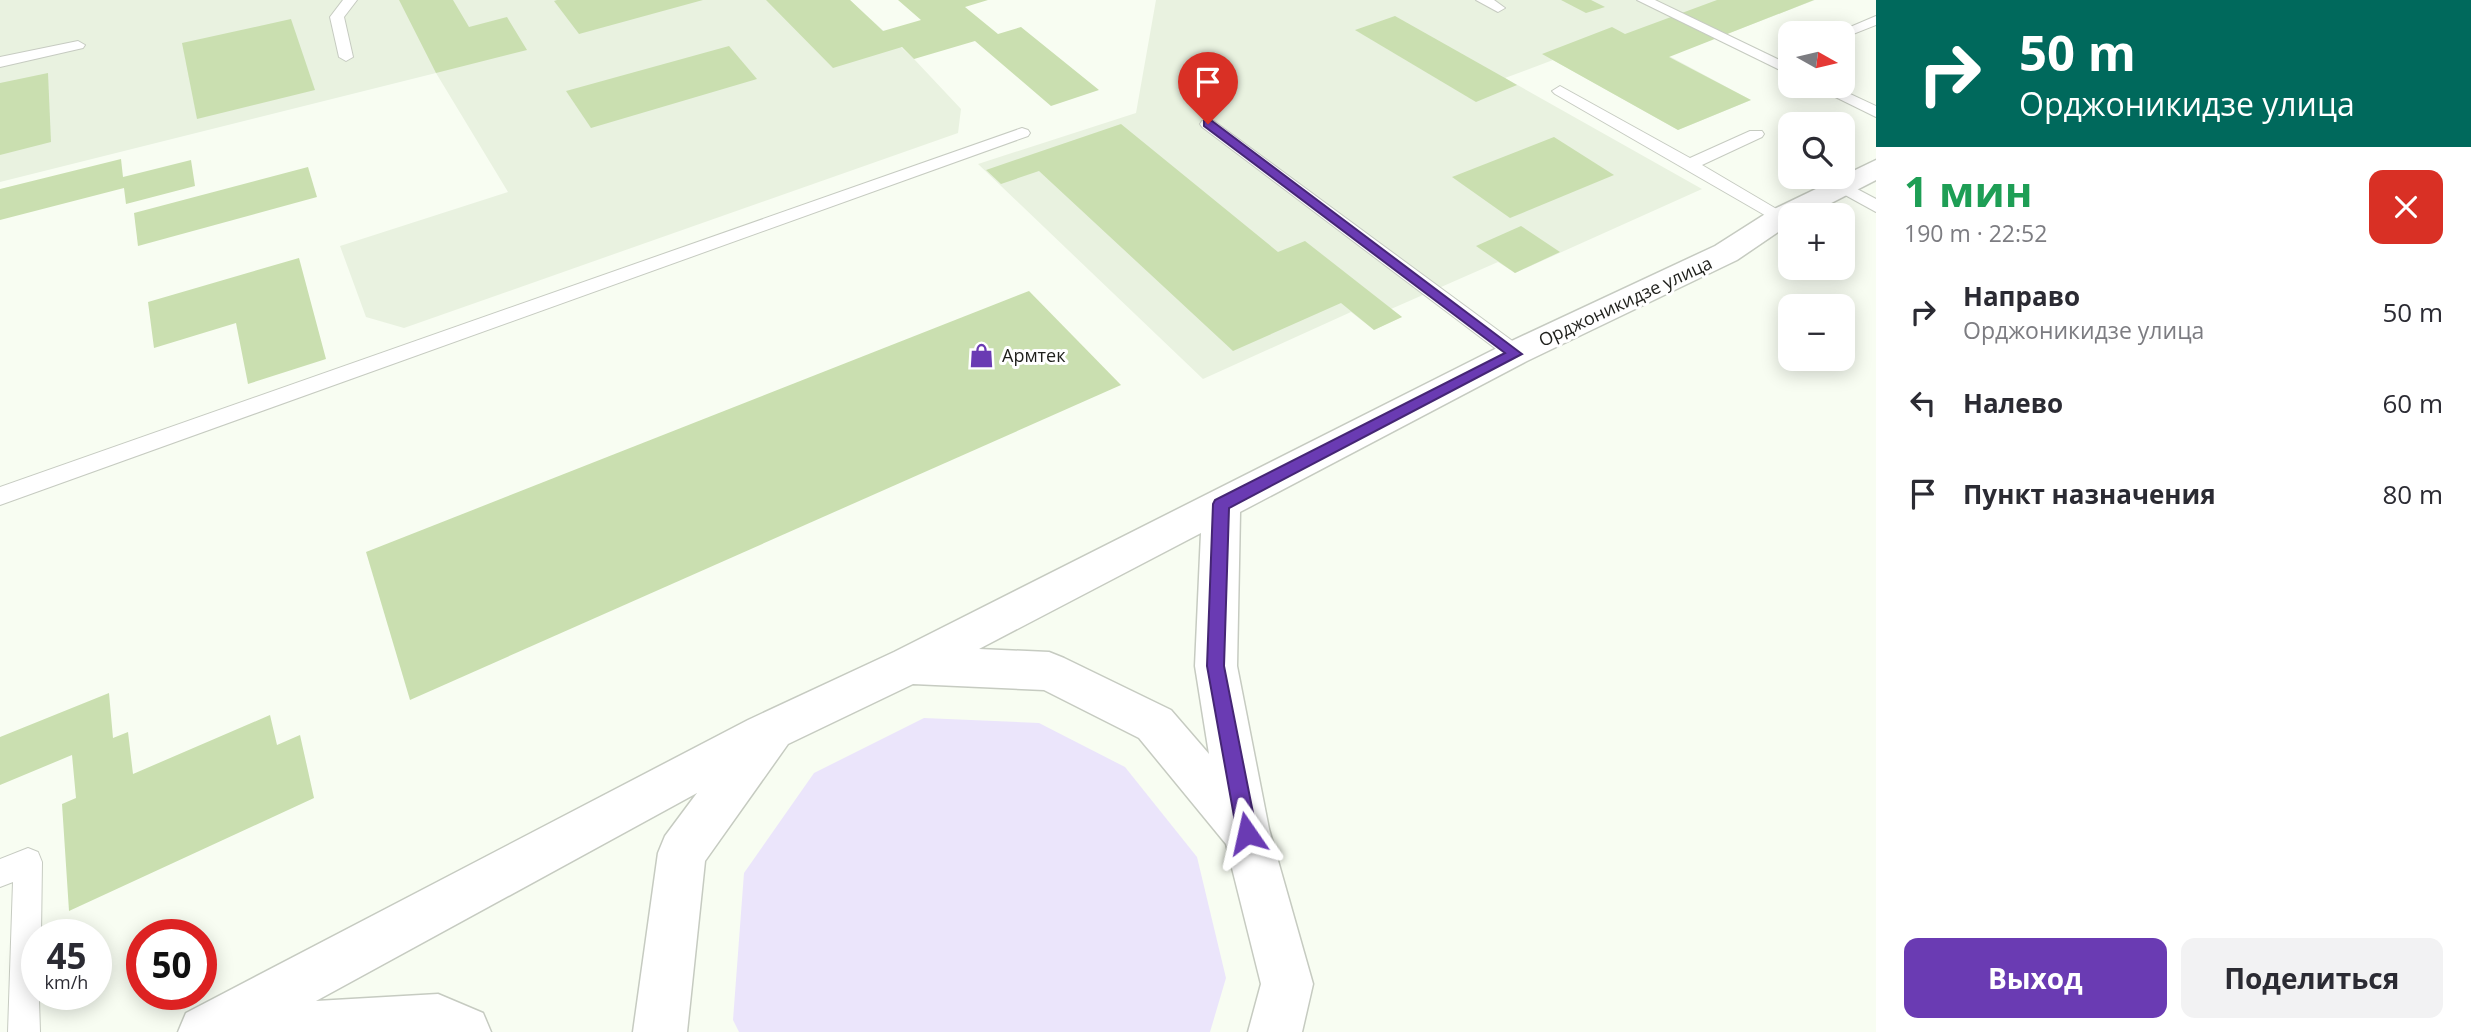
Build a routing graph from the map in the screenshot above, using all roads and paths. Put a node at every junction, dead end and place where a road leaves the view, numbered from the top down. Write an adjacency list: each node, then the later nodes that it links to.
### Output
1 (350, 0): 8 (lane)
2 (1483, 0): 4 (lane)
3 (1644, 0): 11 (lane)
4 (1498, 8)
5 (1876, 20): 6 (lane)
6 (1855, 29)
7 (78, 46): 10 (lane)
8 (346, 57)
9 (1778, 61): 11 (lane)
10 (0, 62)
11 (1773, 63): 12 (lane)
12 (1778, 65)
13 (1560, 91): 21 (lane)
14 (1876, 93): 16 (lane)
15 (1846, 98): 16 (lane)
16 (1856, 103): 17 (lane)
17 (1876, 113)
18 (1208, 124): 30 (lane)
19 (1022, 133): 31 (lane)
20 (1756, 134): 21 (lane)
21 (1689, 165): 28 (lane)
22 (1876, 169): 23 (main road, Орджоникидзе улица)
23 (1855, 180)
24 (1836, 189): 26 (main road, Орджоникидзе улица)
25 (1847, 189): 27 (lane)
26 (1809, 203)
27 (1876, 207)
28 (1778, 215)
29 (1778, 219): 30 (main road, Орджоникидзе улица)
30 (1515, 354): 32 (main road, Орджоникидзе улица)
31 (0, 496)
32 (1221, 504): 33 (main road, Орджоникидзе улица); 35 (main road)
33 (909, 665): 34 (main road, Орджоникидзе улица); 35 (main road)
34 (772, 730): 39 (main road, Орджоникидзе улица); 42 (main road)
35 (1247, 833): 37 (main road)
36 (0, 873): 38 (lane)
37 (1281, 1008): 43 (main road)
38 (24, 1032)
39 (205, 1032)
40 (236, 1032): 41 (main road)
41 (464, 1032)
42 (660, 1032)
43 (1303, 1032)

